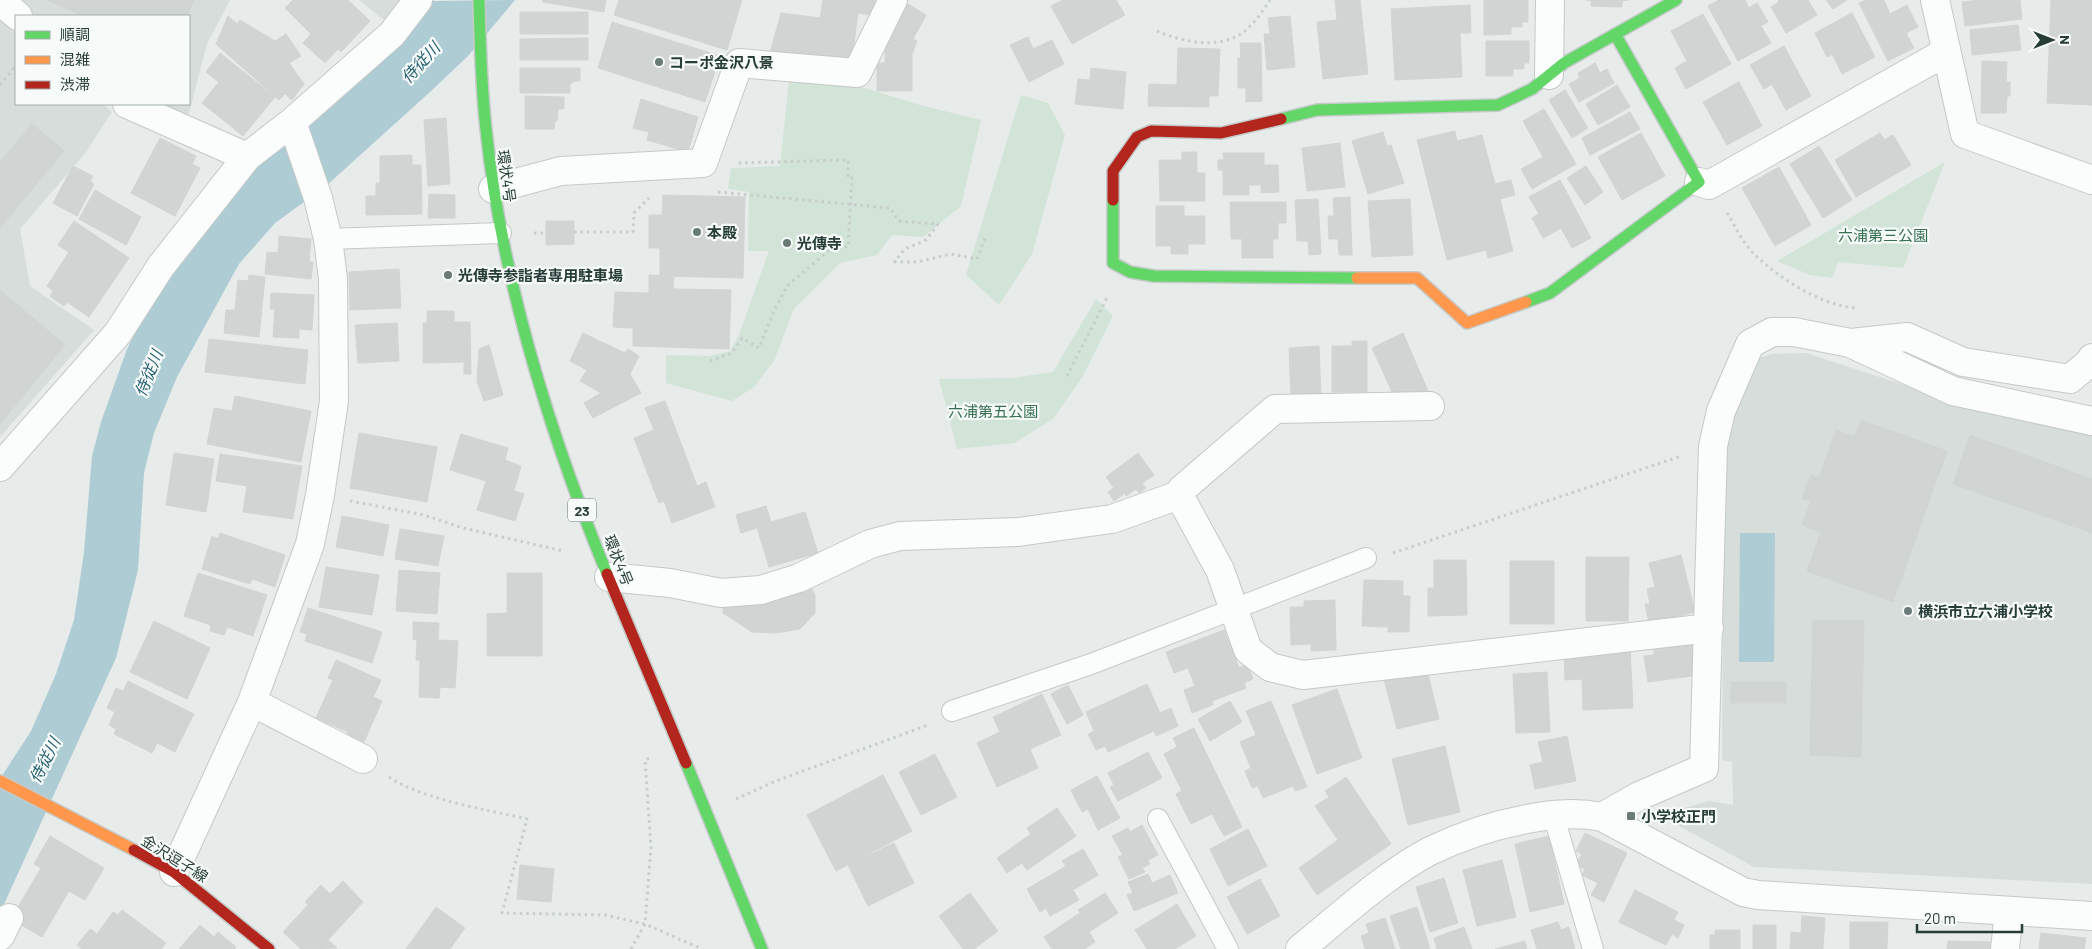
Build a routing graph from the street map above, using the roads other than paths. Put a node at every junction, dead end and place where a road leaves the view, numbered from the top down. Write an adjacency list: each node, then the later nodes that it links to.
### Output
1 (418, 0): 13 (street)
2 (479, 0): 17 (street, 環状4号 / 23)
3 (893, 0): 17 (street)
4 (1550, 0): 11 (street)
5 (1676, 0): 9 (street)
6 (1935, 0): 10 (street)
7 (0, 1): 8 (street)
8 (17, 15)
9 (1615, 34): 11 (street); 16 (street)
10 (1946, 52): 15 (street); 16 (street)
11 (1549, 75): 16 (street)
12 (129, 105): 14 (street)
13 (293, 126): 14 (street); 19 (street)
14 (247, 157): 24 (street)
15 (2092, 180)
16 (1704, 183)
17 (493, 189): 18 (street, 環状4号 / 23)
18 (501, 233): 19 (lane); 27 (street, 環状4号 / 23)
19 (328, 239): 30 (street)
20 (1850, 343): 21 (street); 23 (street); 29 (street)
21 (2092, 358)
22 (1430, 406): 25 (street)
23 (2092, 421)
24 (0, 467)
25 (1179, 495): 27 (street); 28 (street)
26 (1366, 558): 28 (lane)
27 (609, 577): 41 (street, 環状4号 / 23)
28 (1233, 610): 29 (street); 31 (lane)
29 (1709, 628): 35 (street)
30 (252, 702): 32 (street); 37 (street)
31 (952, 711)
32 (364, 759)
33 (0, 781): 37 (street, 金沢逗子線)
34 (1553, 814): 35 (street); 43 (street); 44 (lane)
35 (1602, 817): 38 (street)
36 (1158, 819): 42 (lane)
37 (174, 872): 40 (street, 金沢逗子線)
38 (2009, 912): 39 (street); 45 (street)
39 (2092, 916)
40 (269, 949)
41 (762, 949)
42 (1228, 949)
43 (1300, 949)
44 (1593, 949)
45 (2005, 949)

